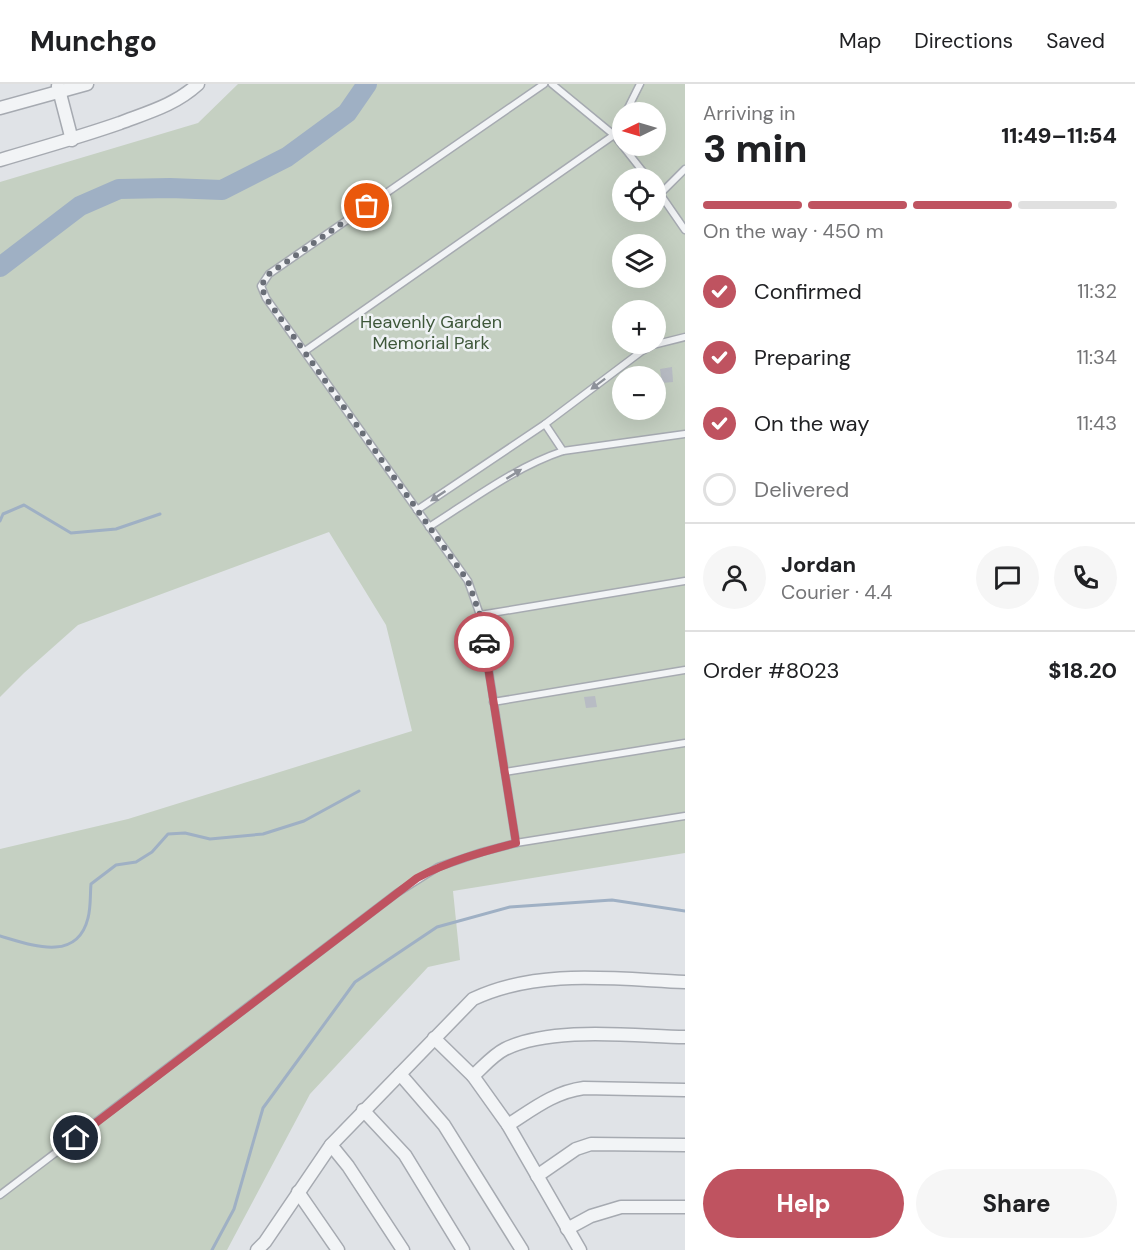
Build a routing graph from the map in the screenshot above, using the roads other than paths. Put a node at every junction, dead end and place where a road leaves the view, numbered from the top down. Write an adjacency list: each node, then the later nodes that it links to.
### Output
1 (87, 84): 6 (street)
2 (198, 84): 11 (street)
3 (544, 84): 20 (lane)
4 (552, 84): 9 (lane)
5 (640, 84): 7 (lane)
6 (59, 88): 8 (street); 11 (street)
7 (631, 102)
8 (0, 108)
9 (612, 133)
10 (612, 136): 20 (lane)
11 (72, 140): 13 (street)
12 (631, 156): 14 (lane)
13 (0, 160)
14 (640, 168)
15 (685, 169): 16 (lane)
16 (666, 184)
17 (666, 203): 18 (lane)
18 (685, 230)
19 (685, 337): 21 (lane, one-way to 21)
20 (305, 351): 24 (lane)
21 (545, 424): 23 (lane); 24 (lane, one-way to 24)
22 (685, 434): 23 (lane)
23 (563, 451): 25 (lane, one-way to 23)
24 (417, 510): 25 (lane)
25 (429, 527): 27 (lane)
26 (685, 581): 27 (lane)
27 (480, 615): 29 (lane)
28 (685, 670): 29 (lane)
29 (493, 702): 31 (lane)
30 (685, 743): 31 (lane)
31 (505, 772): 33 (lane)
32 (685, 816): 33 (lane)
33 (516, 843): 46 (lane)
34 (685, 982): 36 (street)
35 (685, 1037): 38 (street)
36 (434, 1038): 37 (street); 38 (street)
37 (400, 1074): 40 (street); 53 (street)
38 (473, 1076): 41 (street)
39 (685, 1090): 41 (street)
40 (363, 1110): 42 (street); 52 (street)
41 (508, 1125): 44 (street)
42 (331, 1145): 45 (street); 51 (street)
43 (685, 1145): 44 (street)
44 (537, 1176): 48 (street)
45 (298, 1192): 49 (street); 50 (street)
46 (0, 1195)
47 (685, 1207): 48 (street)
48 (567, 1229): 54 (street)
49 (264, 1247)
50 (338, 1250)
51 (403, 1250)
52 (463, 1250)
53 (522, 1250)
54 (580, 1250)

